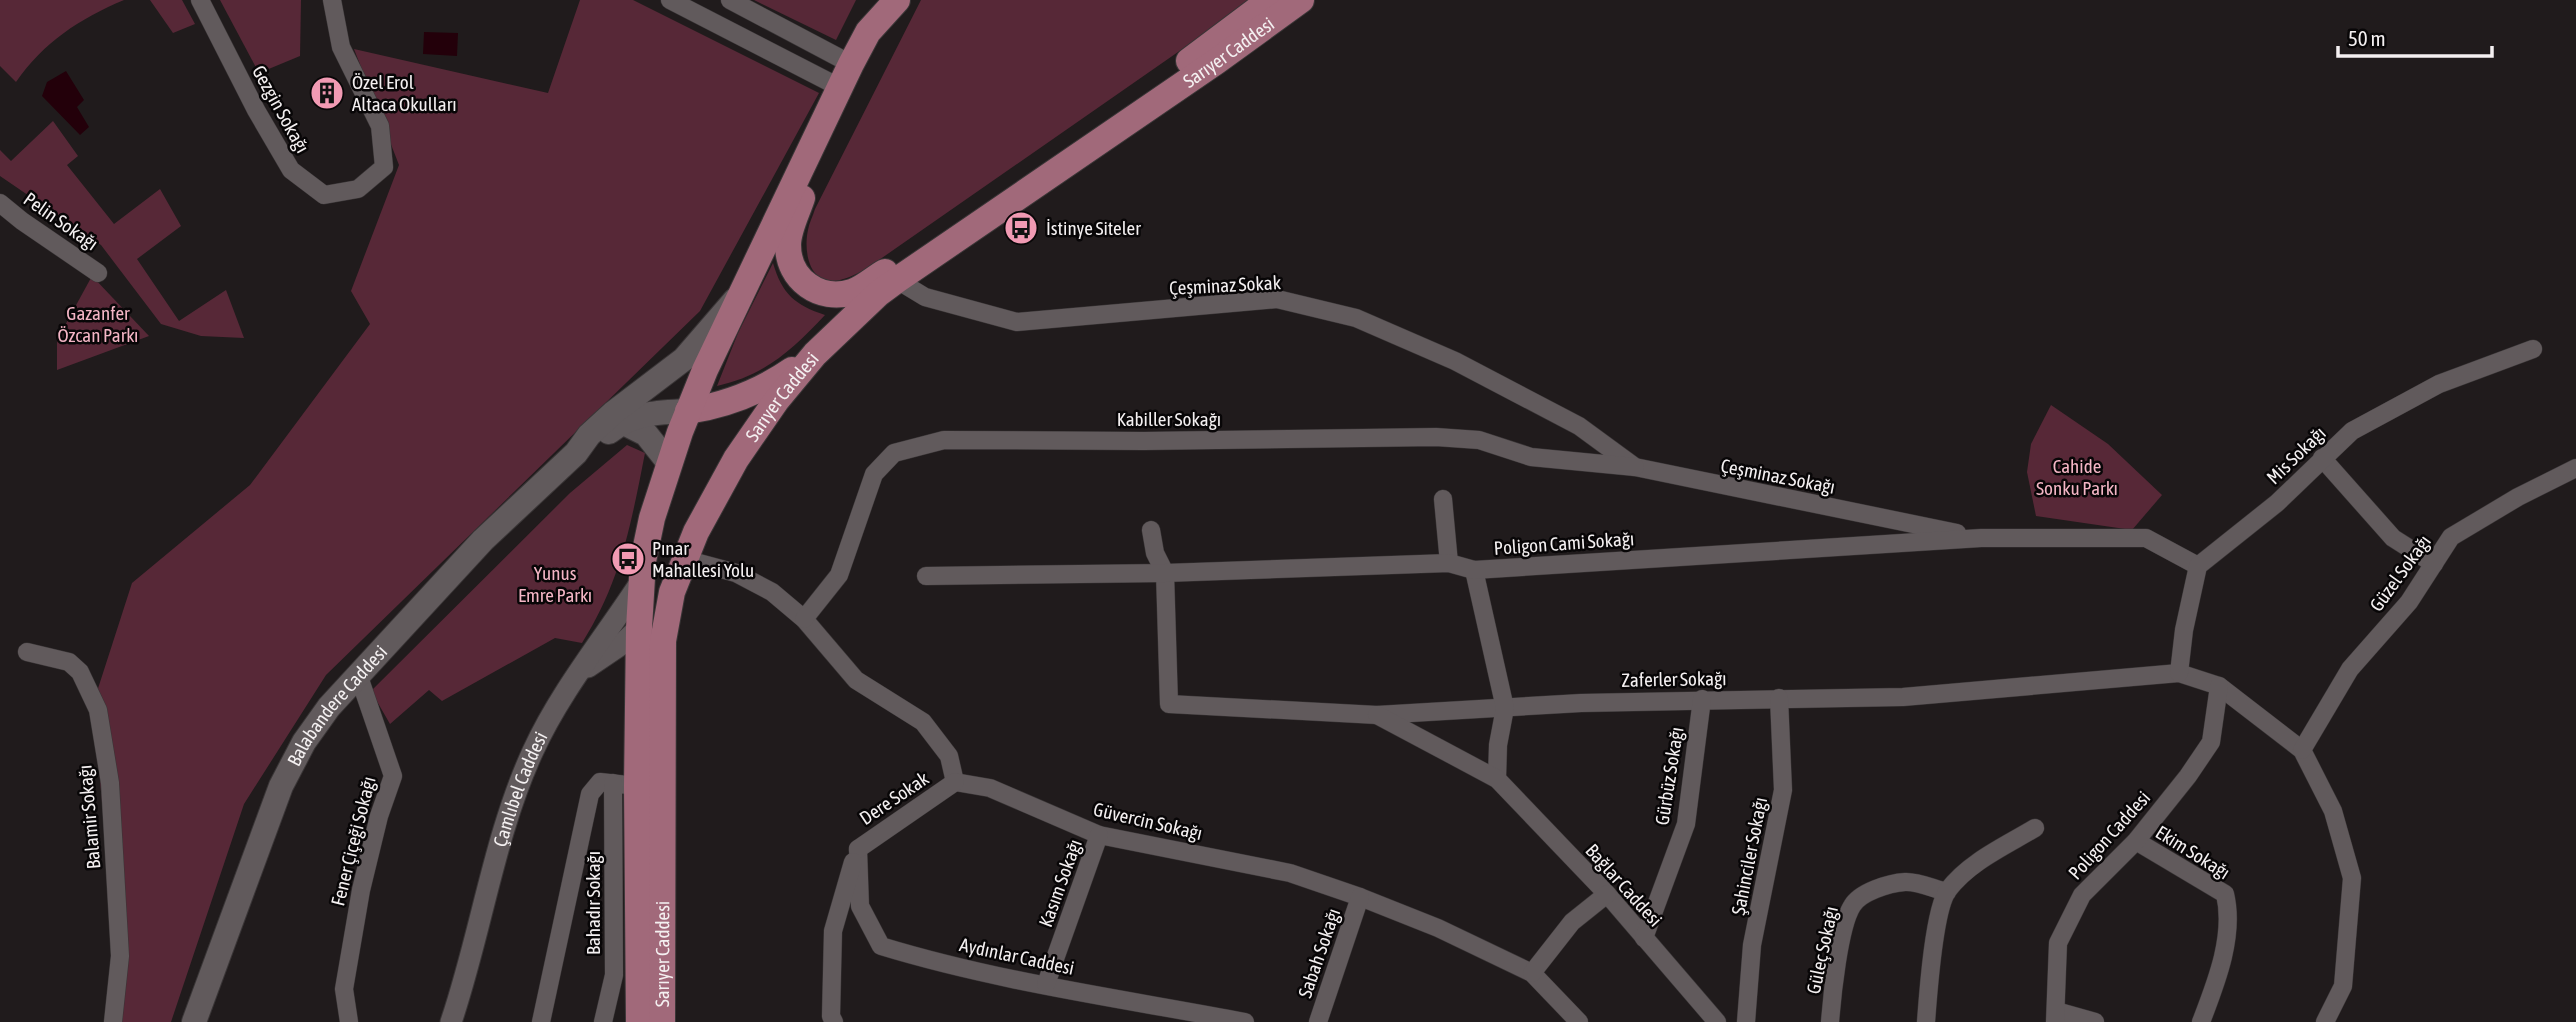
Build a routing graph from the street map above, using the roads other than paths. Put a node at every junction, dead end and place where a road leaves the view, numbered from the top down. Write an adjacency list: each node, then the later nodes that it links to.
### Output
1 (200, 0): 2 (street, Gezgin Sokağı)
2 (332, 0)
3 (670, 0): 10 (street)
4 (730, 0): 10 (street)
5 (883, 0): 9 (main road)
6 (897, 0): 9 (main road, Sarıyer Caddesi)
7 (1270, 0): 11 (main road)
8 (1301, 0): 11 (main road, Sarıyer Caddesi)
9 (868, 32): 10 (main road, Sarıyer Caddesi)
10 (845, 75): 12 (main road, Sarıyer Caddesi)
11 (1132, 120): 14 (main road, Sarıyer Caddesi)
12 (805, 158): 14 (main road); 17 (main road, Sarıyer Caddesi)
13 (0, 203): 15 (street, Pelin Sokağı)
14 (951, 243): 16 (main road, Sarıyer Caddesi)
15 (98, 273)
16 (897, 280): 19 (main road, Sarıyer Caddesi); 22 (street, Çeşminaz Sokak)
17 (741, 294): 20 (main road, Sarıyer Caddesi); 23 (main road)
18 (2533, 349): 24 (street, Mis Sokağı)
19 (814, 354): 20 (main road); 31 (main road, Sarıyer Caddesi)
20 (688, 411): 21 (main road); 25 (main road, Sarıyer Caddesi)
21 (622, 422): 23 (main road); 25 (main road)
22 (1579, 426): 26 (street, Çeşminaz Sokağı)
23 (576, 453): 45 (main road, Balabandere Caddesi)
24 (2322, 458): 33 (street); 34 (street, Mis Sokağı)
25 (669, 463): 38 (main road, Sarıyer Caddesi)
26 (1634, 467): 30 (street, Çeşminaz Sokağı); 40 (street, Kabiller Sokağı)
27 (2576, 468): 33 (street, Güzel Sokağı)
28 (1443, 499): 32 (street)
29 (1150, 530): 36 (street)
30 (1981, 538): 34 (street, Poligon Cami Sokağı); 35 (street, Poligon Cami Sokağı)
31 (684, 559): 39 (main road, Sarıyer Caddesi); 40 (street)
32 (1449, 563): 35 (street, Poligon Cami Sokağı); 36 (street, Poligon Cami Sokağı)
33 (2434, 564): 51 (street, Güzel Sokağı)
34 (2198, 566): 44 (street)
35 (1474, 570): 49 (street)
36 (1165, 573): 37 (street, Poligon Cami Sokağı); 50 (street, Zaferler Sokağı)
37 (926, 576)
38 (642, 580): 41 (main road, Sarıyer Caddesi); 43 (street, Çamlıbel Caddesi)
39 (671, 592): 41 (main road); 74 (main road, Sarıyer Caddesi)
40 (804, 619): 53 (street)
41 (639, 628): 43 (street); 54 (main road, Sarıyer Caddesi)
42 (27, 652): 67 (street, Balamir Sokağı)
43 (580, 672): 70 (street, Çamlıbel Caddesi)
44 (2179, 673): 46 (street); 47 (street, Zaferler Sokağı)
45 (358, 674): 68 (main road, Balabandere Caddesi); 69 (street, Fener Çiçeği Sokağı)
46 (2219, 686): 51 (street); 57 (street, Poligon Caddesi)
47 (1779, 698): 48 (street, Zaferler Sokağı); 79 (street, Şahinciler Sokağı)
48 (1702, 699): 49 (street, Zaferler Sokağı); 62 (street, Gürbüz Sokağı)
49 (1505, 708): 50 (street, Zaferler Sokağı); 52 (street)
50 (1377, 715): 52 (street, Bağlar Caddesi)
51 (2302, 750): 84 (street)
52 (1497, 779): 60 (street, Bağlar Caddesi)
53 (955, 782): 56 (street, Güvercin Sokağı); 58 (street, Dere Sokak)
54 (625, 784): 71 (street); 72 (street, Bahadır Sokağı); 73 (main road, Sarıyer Caddesi)
55 (2035, 828): 59 (street)
56 (1099, 835): 61 (street, Güvercin Sokağı); 64 (street, Kasım Sokağı)
57 (2136, 841): 65 (street, Poligon Caddesi); 83 (street, Ekim Sokağı)
58 (858, 849): 64 (street, Aydınlar Caddesi); 75 (street)
59 (1947, 892): 80 (street, Güleç Sokağı); 81 (street)
60 (1607, 894): 62 (street, Bağlar Caddesi); 63 (street)
61 (1360, 897): 63 (street, Güvercin Sokağı); 77 (street, Sabah Sokağı)
62 (1644, 938): 78 (street, Bağlar Caddesi)
63 (1532, 973): 66 (street, Güvercin Sokağı)
64 (1046, 984): 76 (street, Aydınlar Caddesi)
65 (2055, 1016): 82 (street)
66 (1577, 1021)
67 (113, 1022)
68 (194, 1022)
69 (349, 1022)
70 (451, 1022)
71 (541, 1022)
72 (603, 1022)
73 (639, 1022)
74 (662, 1022)
75 (834, 1022)
76 (1245, 1022)
77 (1318, 1022)
78 (1717, 1022)
79 (1746, 1022)
80 (1830, 1022)
81 (1926, 1022)
82 (2095, 1022)
83 (2201, 1022)
84 (2325, 1022)

